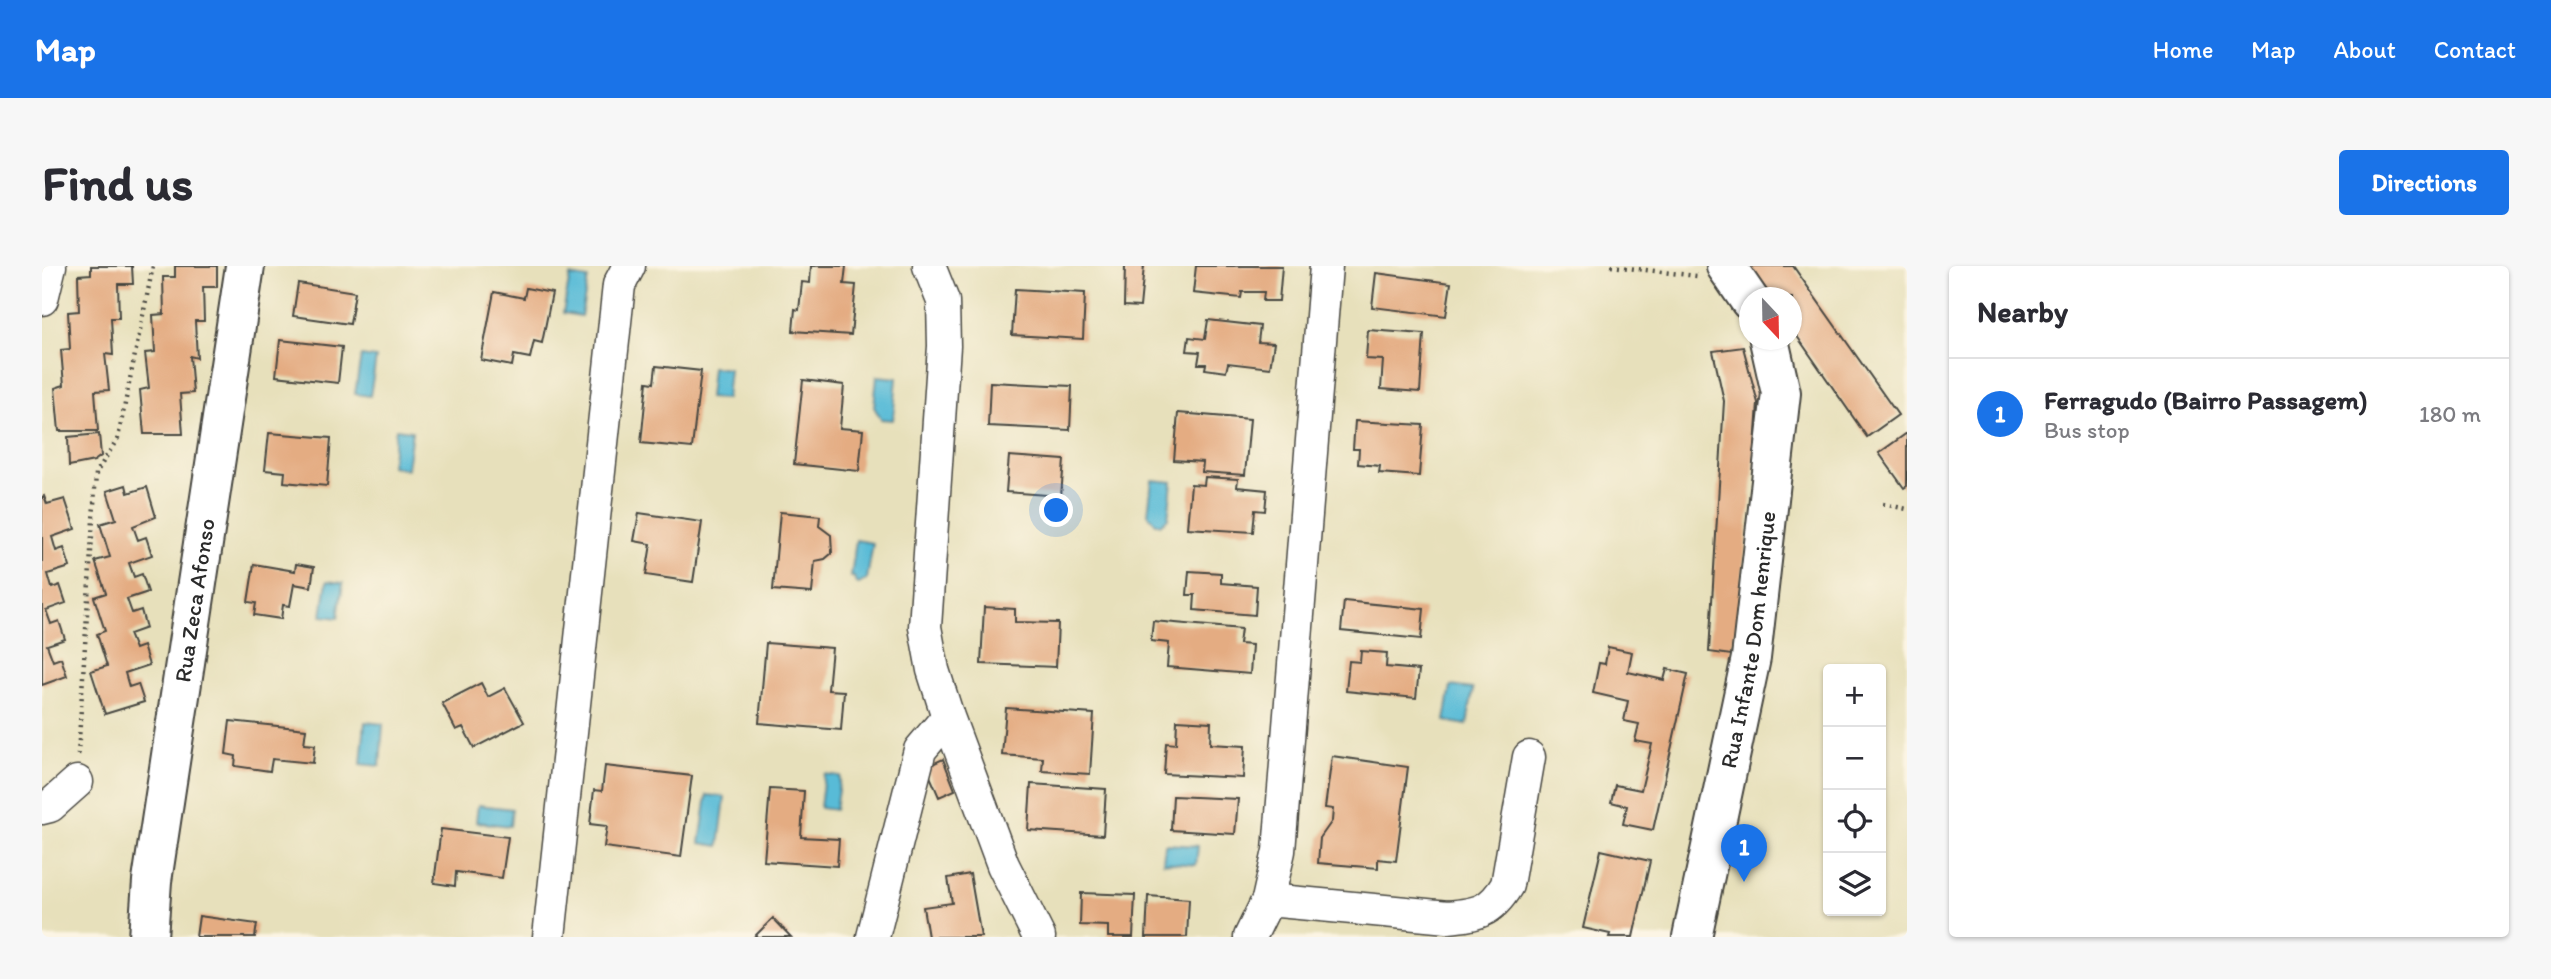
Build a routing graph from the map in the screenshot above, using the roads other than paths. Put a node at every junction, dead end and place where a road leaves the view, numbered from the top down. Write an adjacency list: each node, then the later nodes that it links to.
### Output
1 (50, 266): 6 (street)
2 (245, 266): 13 (street, Rua Zeca Afonso)
3 (629, 266): 14 (street)
4 (929, 266): 8 (street)
5 (1326, 266): 12 (street)
6 (42, 299)
7 (1771, 350): 18 (street, Rua Infante Dom henrique)
8 (948, 718): 15 (street); 16 (street)
9 (1529, 757): 12 (street)
10 (77, 782): 11 (street)
11 (42, 808)
12 (1268, 900): 17 (street)
13 (148, 937)
14 (549, 937)
15 (873, 937)
16 (1039, 937)
17 (1250, 937)
18 (1692, 937)

